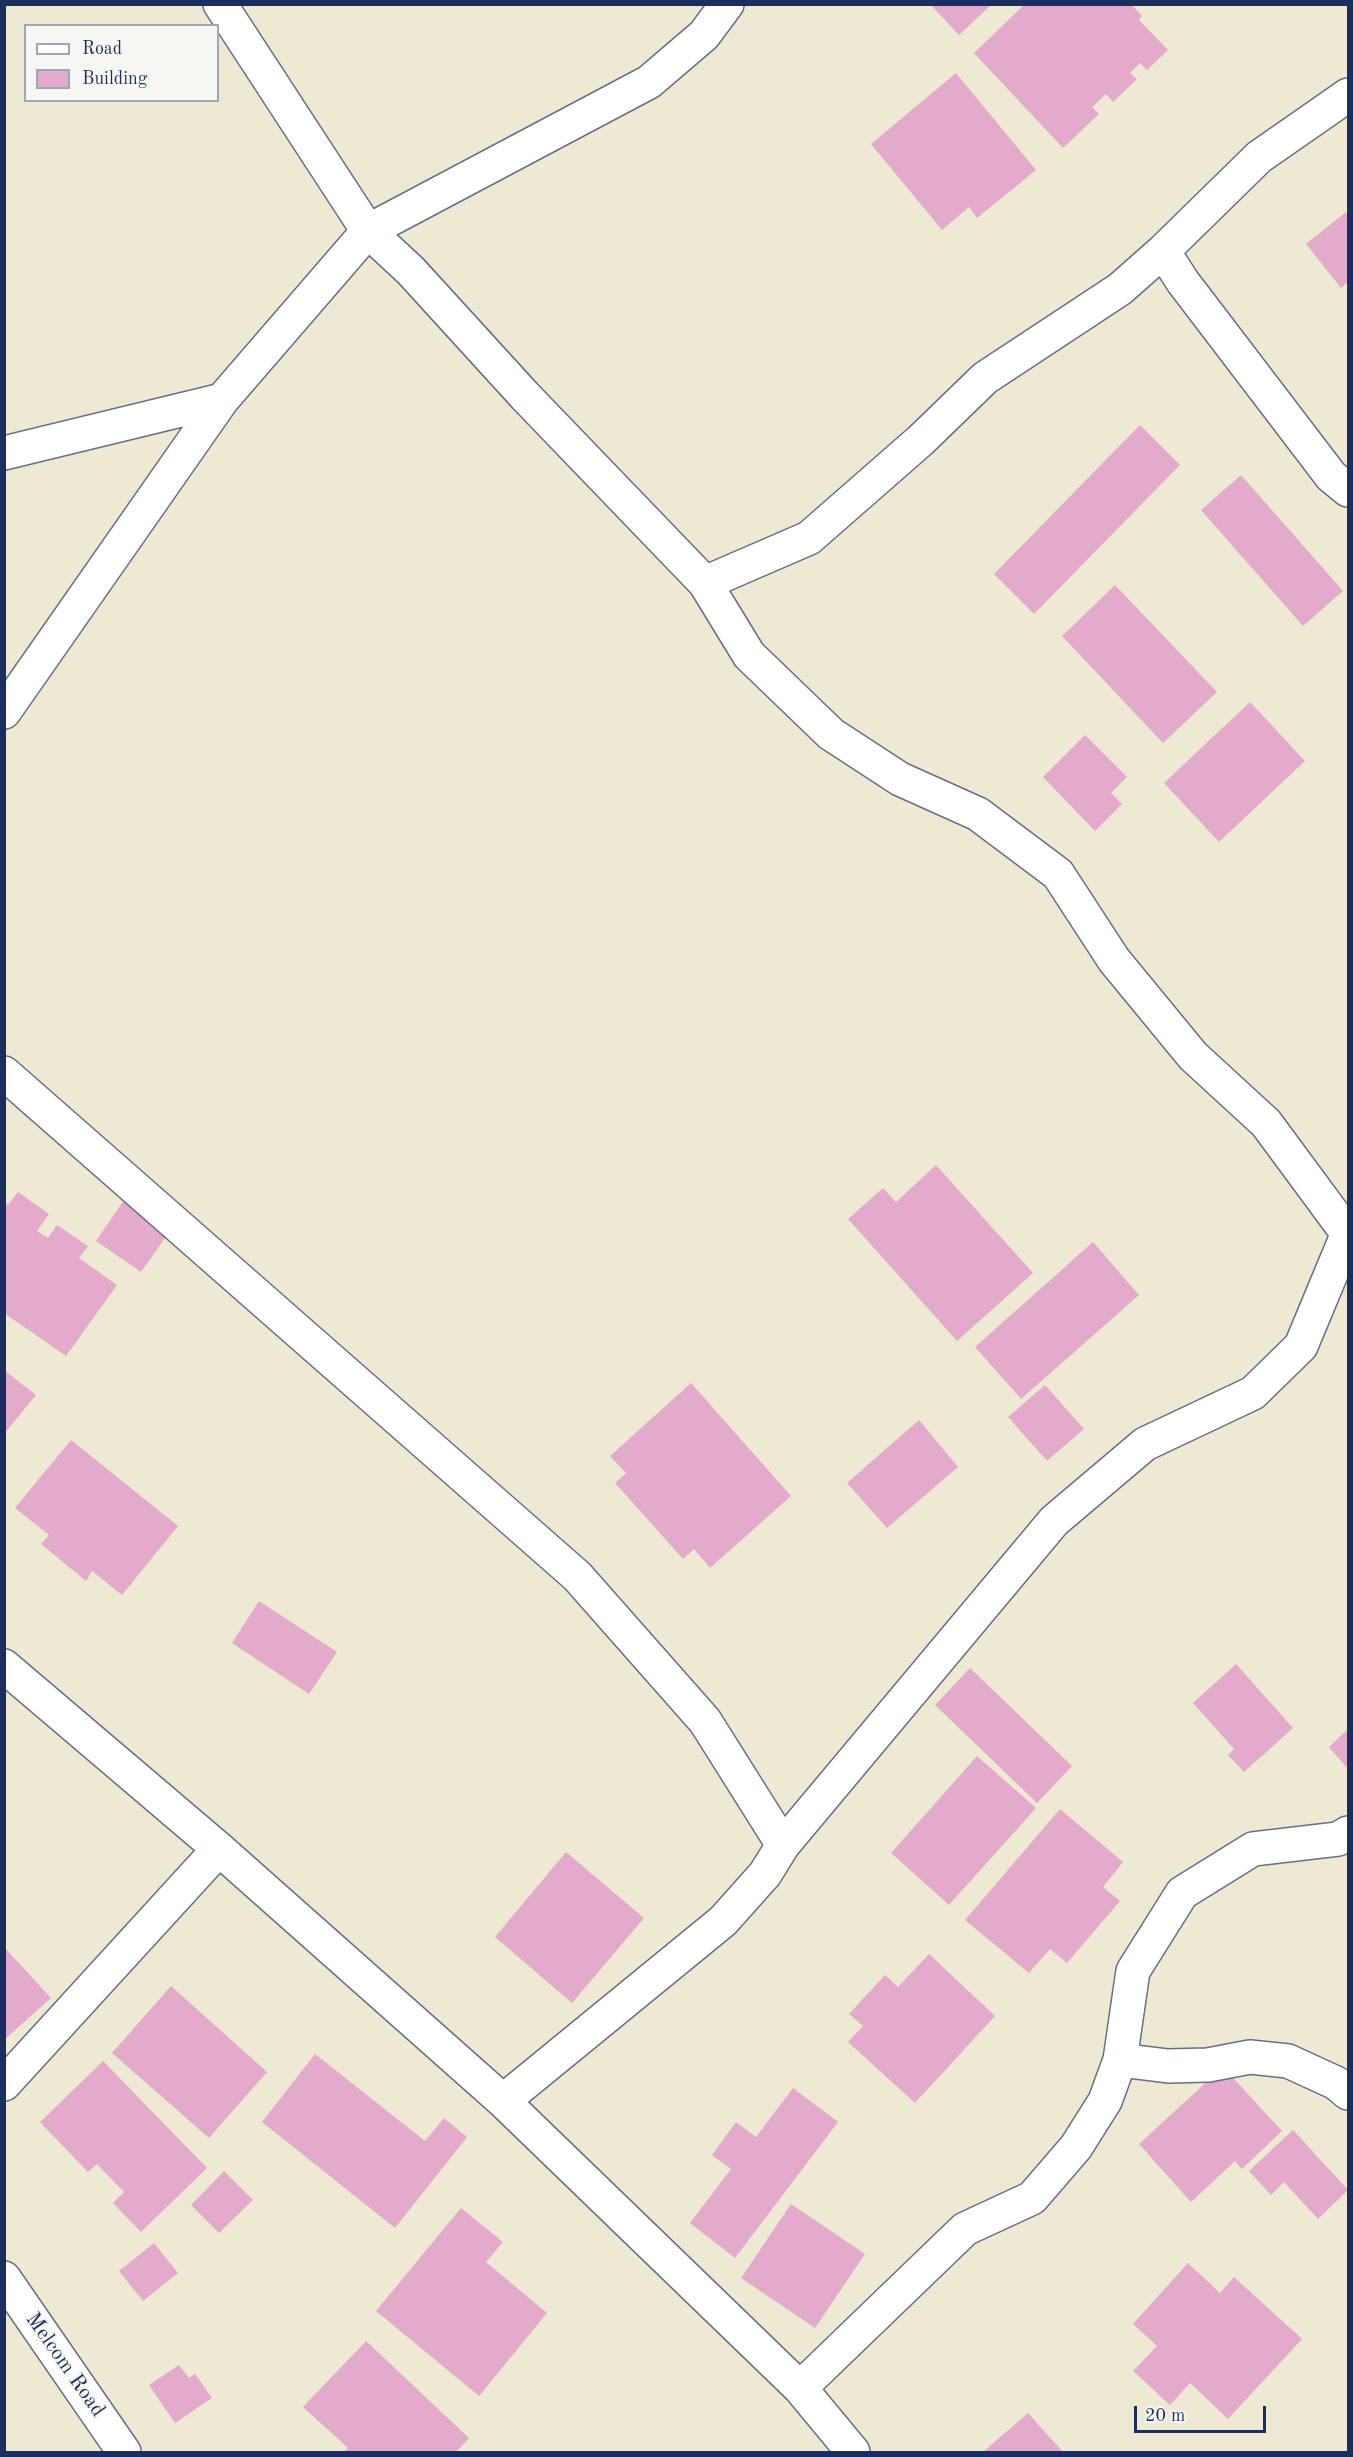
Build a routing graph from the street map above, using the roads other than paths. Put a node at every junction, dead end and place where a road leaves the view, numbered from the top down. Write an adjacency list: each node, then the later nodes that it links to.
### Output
1 (220, 4): 4 (street)
2 (727, 4): 4 (street)
3 (1348, 95): 5 (street)
4 (368, 231): 6 (street); 9 (street)
5 (1163, 252): 8 (street); 9 (street)
6 (222, 400): 7 (street); 10 (street)
7 (4, 453)
8 (1348, 490)
9 (705, 583): 12 (street)
10 (4, 712)
11 (4, 1072): 15 (street)
12 (1348, 1234): 15 (street)
13 (4, 1666): 16 (street)
14 (1348, 1833): 17 (street)
15 (783, 1845): 20 (street)
16 (219, 1849): 18 (street); 20 (street)
17 (1120, 2060): 19 (street); 22 (street)
18 (4, 2084)
19 (1348, 2093)
20 (503, 2101): 22 (street)
21 (4, 2278): 23 (street, Melcom Road)
22 (800, 2388): 24 (street)
23 (124, 2452)
24 (853, 2452)

